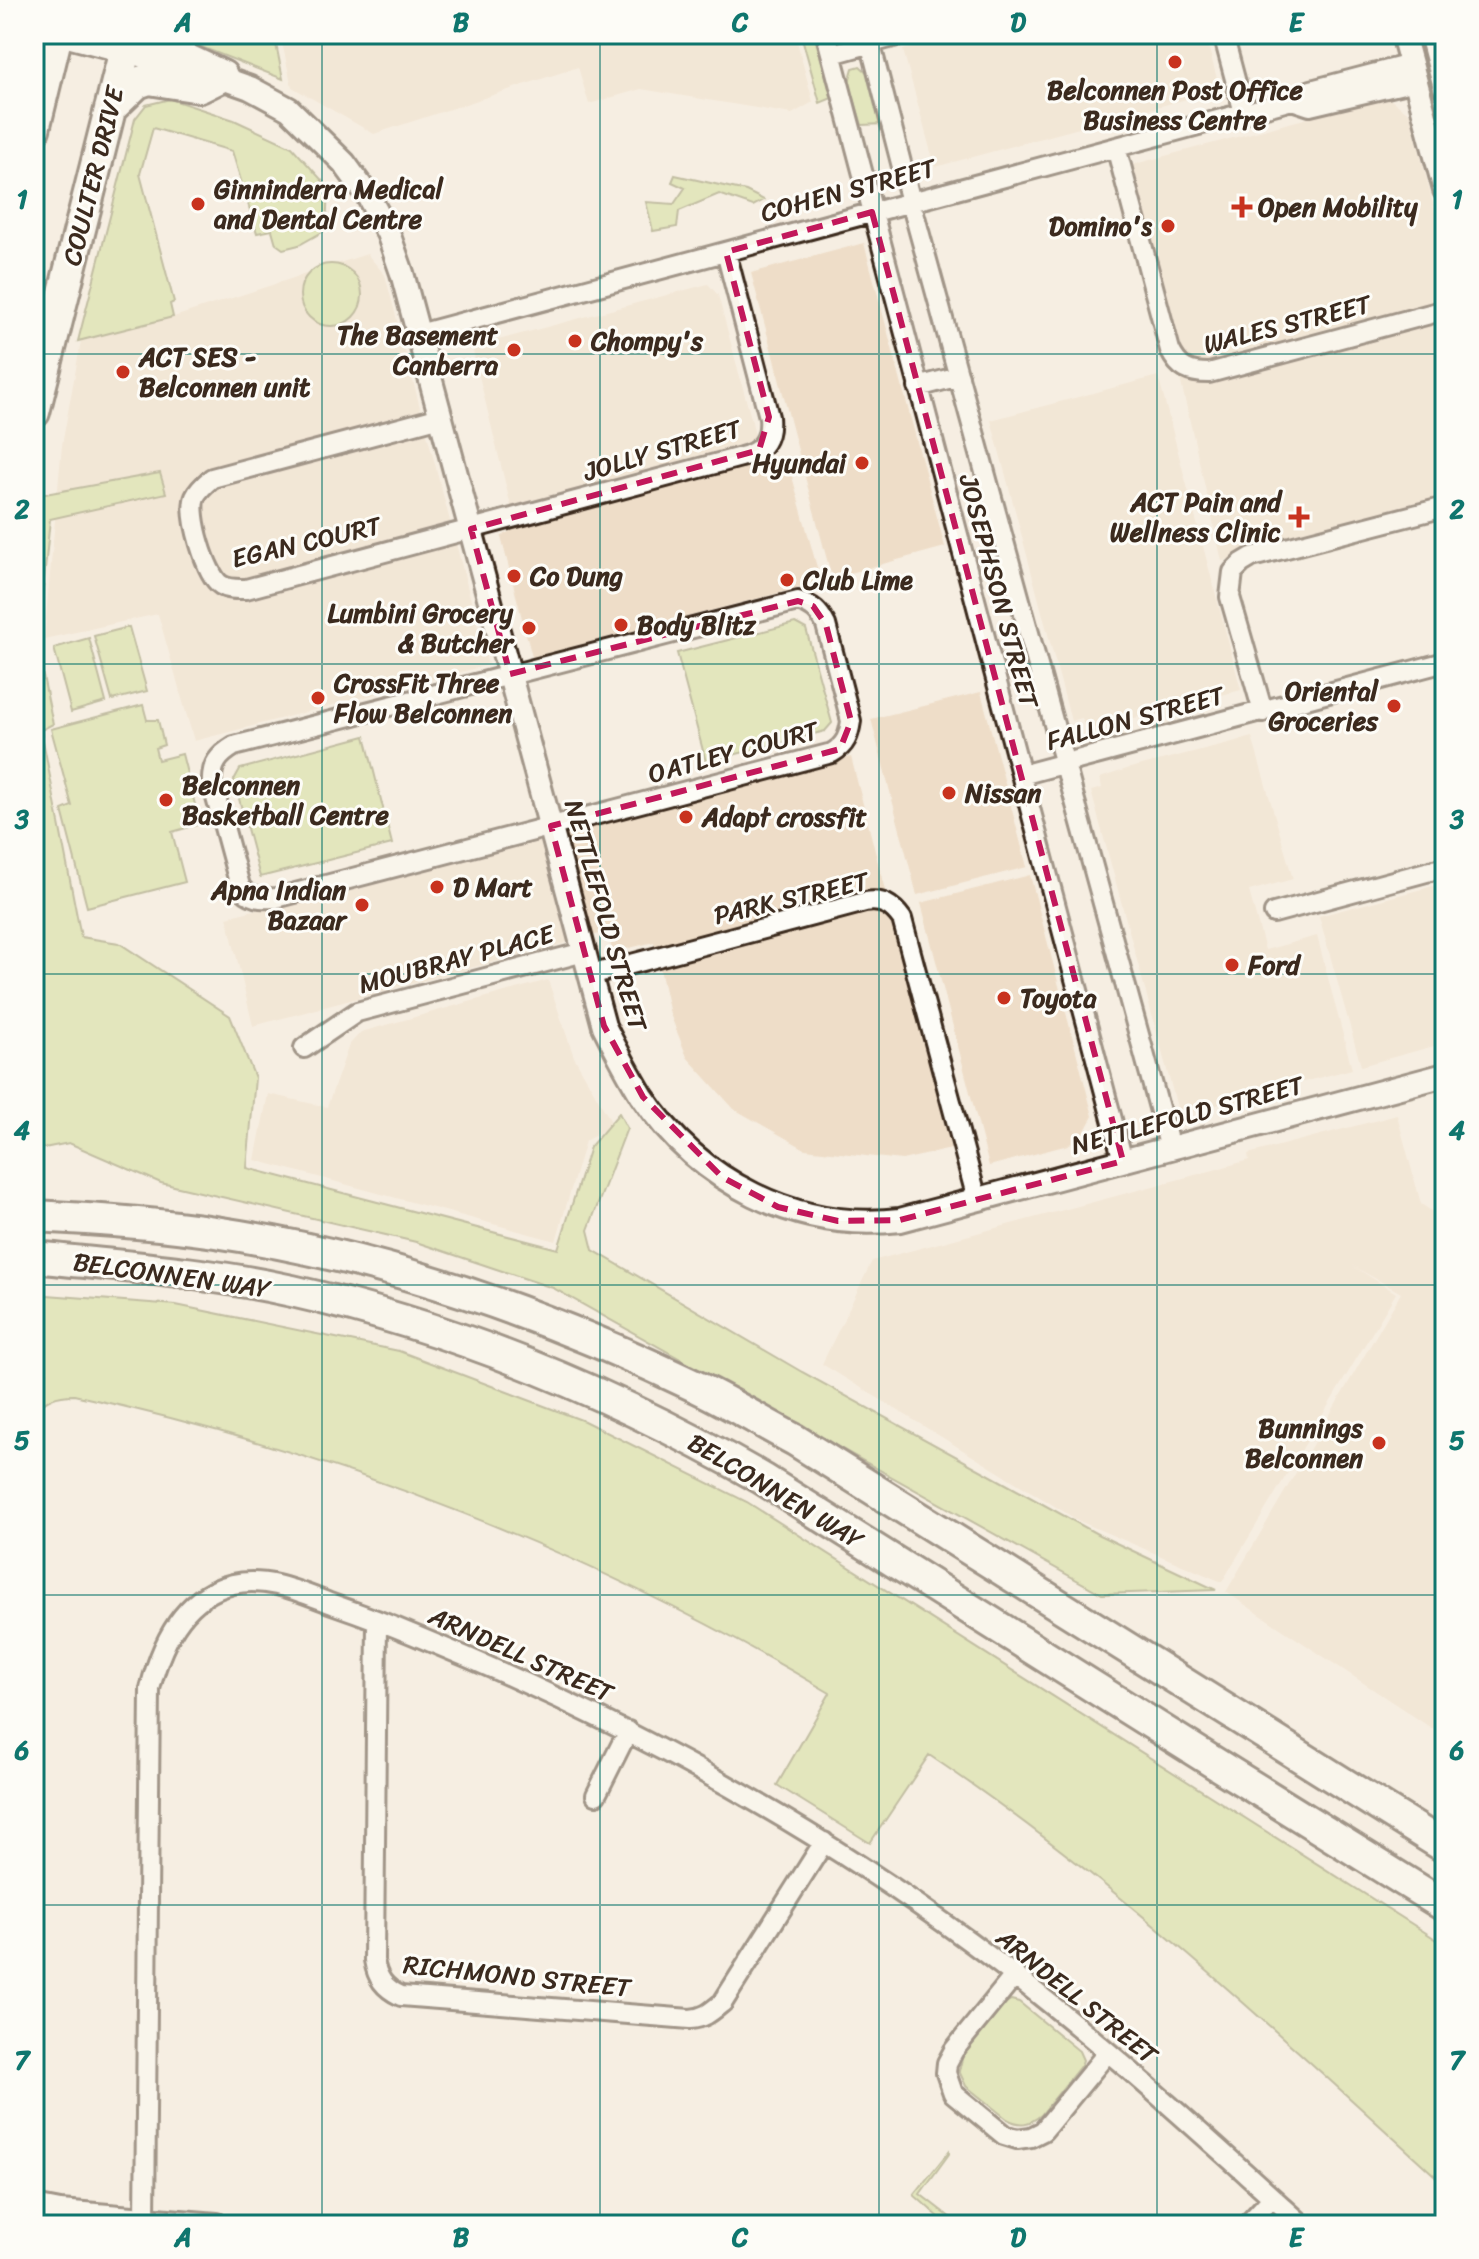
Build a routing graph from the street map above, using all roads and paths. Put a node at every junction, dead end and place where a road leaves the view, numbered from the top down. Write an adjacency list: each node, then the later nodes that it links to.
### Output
1 (57, 34): 8 (street); 10 (street, NETTLEFOLD STREET); 17 (main road)
2 (155, 34): 14 (main road)
3 (826, 34): 11 (street, JOSEPHSON STREET)
4 (904, 34): 9 (street)
5 (1223, 34): 16 (street)
6 (1403, 34): 13 (street)
7 (1431, 34): 12 (street)
8 (34, 37)
9 (870, 38): 11 (street); 20 (street, JOSEPHSON STREET)
10 (126, 42): 14 (street, NETTLEFOLD STREET); 15 (main road, COULTER DRIVE)
11 (832, 54): 21 (street, JOSEPHSON STREET)
12 (1443, 70): 13 (street, COHEN STREET)
13 (1414, 72): 16 (street, COHEN STREET); 19 (street)
14 (222, 76): 15 (main road); 24 (street, NETTLEFOLD STREET)
15 (110, 109): 27 (main road, COULTER DRIVE)
16 (1244, 113): 18 (street, COHEN STREET)
17 (34, 121)
18 (1116, 147): 20 (street, COHEN STREET); 23 (street, WALES STREET)
19 (1445, 190)
20 (911, 202): 21 (street, COHEN STREET); 25 (street, JOSEPHSON STREET)
21 (872, 212): 22 (street, COHEN STREET); 26 (street, JOSEPHSON STREET)
22 (726, 252): 24 (street, COHEN STREET); 30 (street, JOLLY STREET)
23 (1445, 310)
24 (419, 334): 28 (street, NETTLEFOLD STREET)
25 (959, 376): 26 (street); 34 (street, JOSEPHSON STREET)
26 (918, 387): 35 (street, JOSEPHSON STREET)
27 (34, 412)
28 (441, 417): 30 (street, NETTLEFOLD STREET); 30 (street, EGAN COURT)
29 (1445, 507): 33 (street)
30 (471, 529): 32 (street, NETTLEFOLD STREET)
31 (1445, 662): 33 (street, FALLON STREET)
32 (510, 674): 36 (street, NETTLEFOLD STREET); 36 (street, OATLEY COURT); 36 (street, OATLEY COURT)
33 (1263, 712): 34 (street, FALLON STREET)
34 (1065, 764): 35 (street, FALLON STREET); 43 (street, JOSEPHSON STREET)
35 (1021, 775): 44 (street, JOSEPHSON STREET)
36 (551, 826): 39 (street, NETTLEFOLD STREET)
37 (1445, 867): 38 (street)
38 (1274, 913)
39 (584, 952): 40 (street, NETTLEFOLD STREET); 41 (street, MOUBRAY PLACE)
40 (590, 975): 45 (street, NETTLEFOLD STREET); 45 (street, PARK STREET)
41 (304, 1048)
42 (1445, 1075): 43 (street, NETTLEFOLD STREET)
43 (1170, 1148): 44 (street, NETTLEFOLD STREET)
44 (1123, 1161): 45 (street, NETTLEFOLD STREET)
45 (977, 1199)
46 (34, 1216): 52 (main road, BELCONNEN WAY)
47 (34, 1257): 49 (main road, BELCONNEN WAY)
48 (34, 1266): 49 (main road)
49 (128, 1266): 57 (main road, BELCONNEN WAY)
50 (377, 1620): 51 (street, ARNDELL STREET); 55 (street, RICHMOND STREET); 64 (street, ARNDELL STREET)
51 (628, 1731): 53 (street); 55 (street, ARNDELL STREET)
52 (1348, 1787): 54 (main road); 56 (main road, BELCONNEN WAY)
53 (596, 1795)
54 (1445, 1829)
55 (824, 1842): 58 (street, ARNDELL STREET)
56 (1445, 1847)
57 (1445, 1906)
58 (1014, 1976): 59 (street, ARNDELL STREET); 59 (street)
59 (1108, 2052): 60 (street, ARNDELL STREET)
60 (1272, 2198): 66 (street); 67 (street, ARNDELL STREET)
61 (34, 2207): 62 (street)
62 (60, 2212): 63 (street); 64 (street)
63 (34, 2217)
64 (145, 2219): 65 (street)
65 (217, 2225)
66 (1247, 2225)
67 (1303, 2225)

